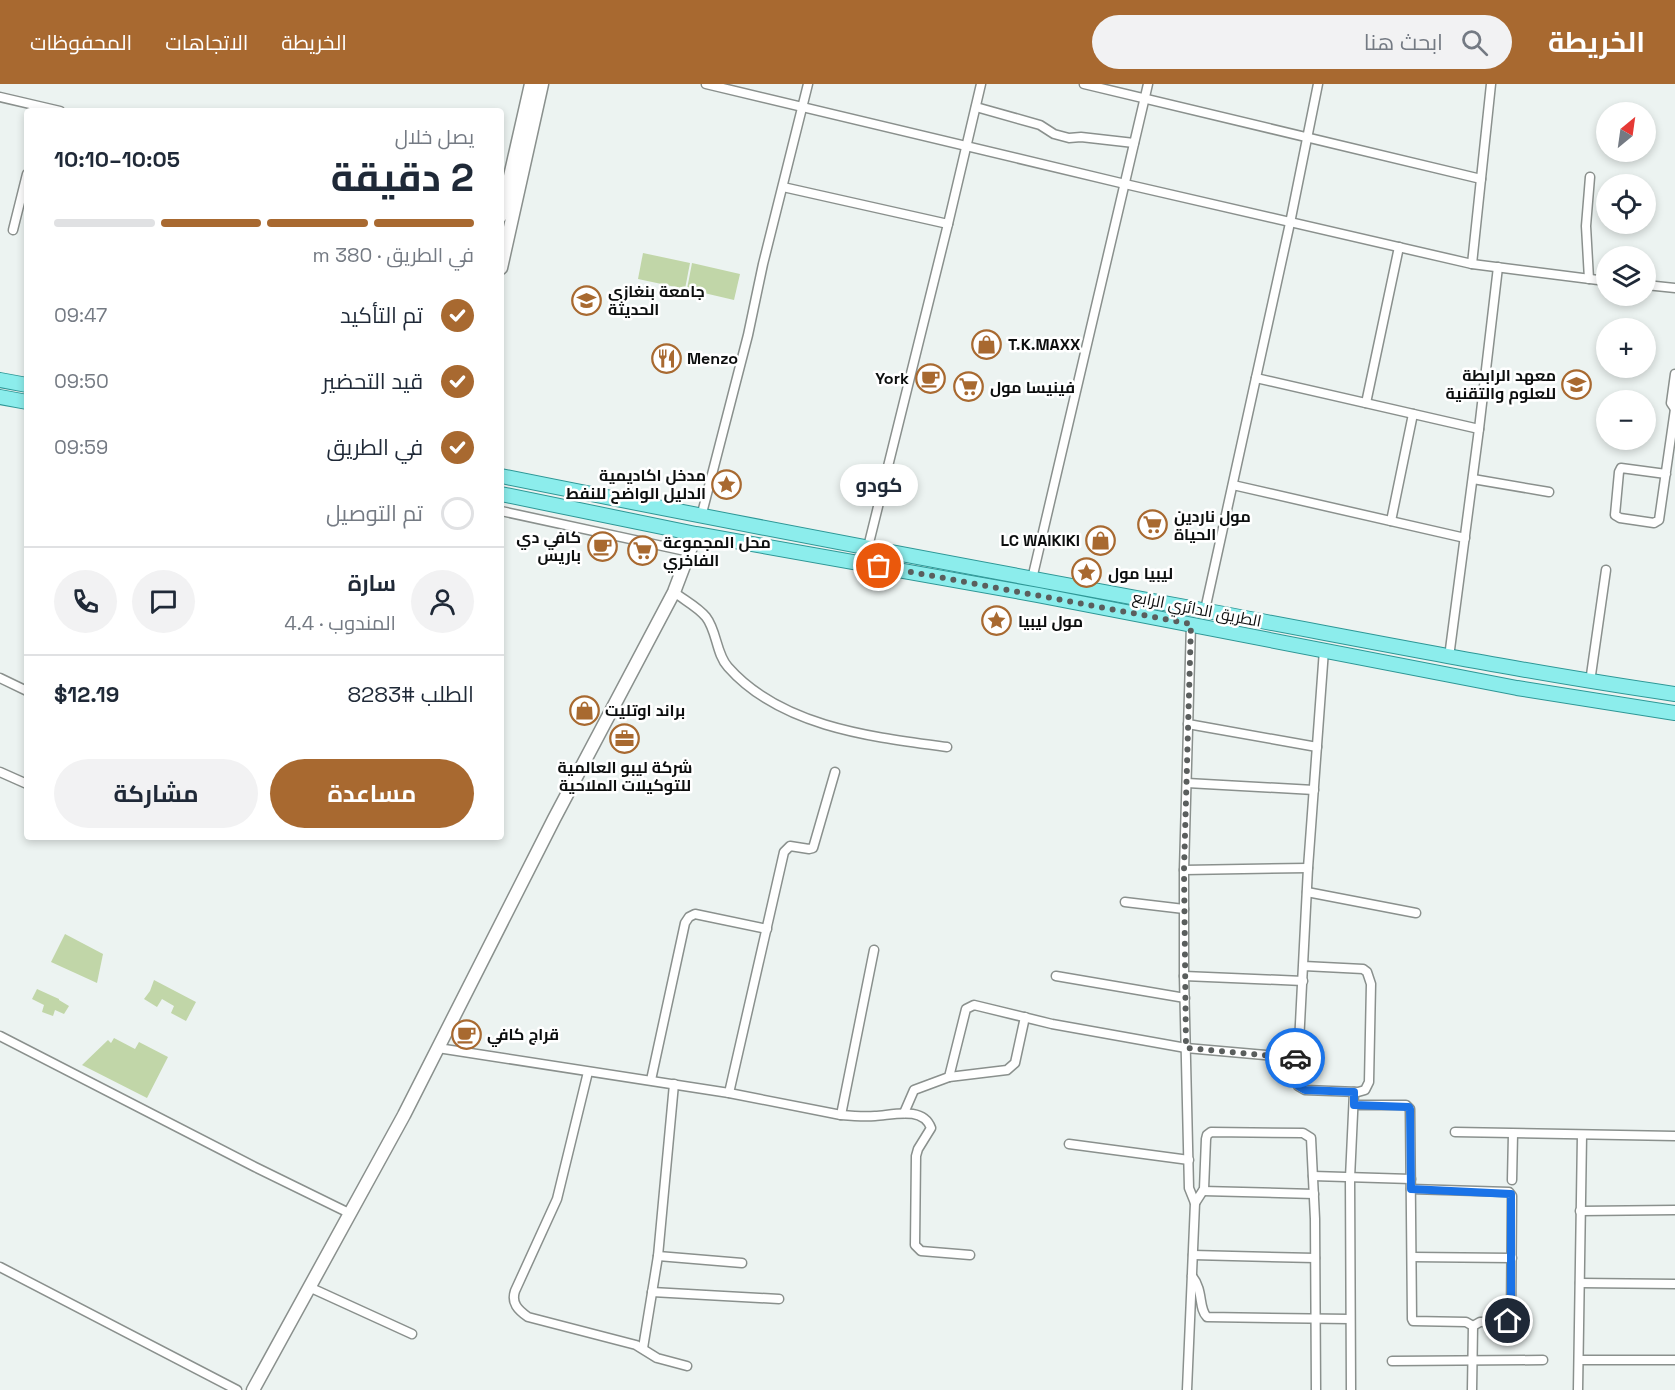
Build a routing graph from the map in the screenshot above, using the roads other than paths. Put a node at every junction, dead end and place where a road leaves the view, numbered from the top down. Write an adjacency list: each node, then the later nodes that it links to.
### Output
1 (531, 84): 23 (street)
2 (542, 84): 23 (street)
3 (706, 84): 12 (street)
4 (808, 84): 12 (street)
5 (981, 84): 13 (street)
6 (1084, 84): 11 (street)
7 (1148, 84): 11 (street)
8 (1318, 84): 15 (street)
9 (1491, 84): 19 (street)
10 (0, 97): 14 (street)
11 (1144, 99): 15 (street); 16 (street)
12 (802, 107): 17 (street); 22 (street)
13 (976, 107): 16 (street); 17 (street)
14 (39, 108)
15 (1308, 136): 19 (street); 24 (street)
16 (1134, 143): 20 (street)
17 (966, 146): 20 (street); 25 (street)
18 (1590, 177): 30 (street)
19 (1481, 178): 28 (street)
20 (1125, 184): 24 (street); 58 (street)
21 (24, 186): 26 (street)
22 (783, 187): 25 (street); 51 (street)
23 (505, 209)
24 (1290, 222): 27 (street); 35 (street)
25 (948, 224): 55 (street)
26 (13, 230)
27 (1399, 247): 28 (street); 40 (street)
28 (1472, 264): 29 (street)
29 (1498, 267): 30 (street); 43 (street)
30 (1589, 279): 31 (street)
31 (1596, 280)
32 (1656, 286): 33 (street)
33 (1675, 288)
34 (1675, 374): 41 (street)
35 (1256, 378): 40 (street); 47 (street)
36 (0, 380): 37 (main road)
37 (24, 384)
38 (0, 397): 39 (main road)
39 (24, 401)
40 (1366, 403): 42 (street)
41 (1675, 409): 44 (street)
42 (1413, 414): 43 (street); 52 (street)
43 (1479, 429): 46 (street)
44 (1666, 474): 44 (street)
45 (504, 477): 51 (main road, الطريق الدائري الرابع)
46 (1473, 479): 48 (street); 54 (street)
47 (1233, 485): 52 (street); 60 (street)
48 (1549, 492)
49 (504, 495): 53 (main road, الطريق الدائري الرابع)
50 (504, 512): 56 (street)
51 (701, 517): 55 (main road, الطريق الدائري الرابع)
52 (1391, 521): 54 (street)
53 (696, 534): 56 (street); 62 (main road, الطريق الدائري الرابع)
54 (1465, 538): 65 (street)
55 (868, 547): 58 (main road, الطريق الدائري الرابع)
56 (690, 552): 59 (street)
57 (1606, 570): 67 (street)
58 (1032, 579): 60 (main road, الطريق الدائري الرابع)
59 (674, 592): 72 (street); 94 (street)
60 (1205, 610): 61 (main road, الطريق الدائري الرابع)
61 (1260, 621): 63 (main road); 65 (main road, الطريق الدائري الرابع)
62 (1191, 624): 63 (main road, الطريق الدائري الرابع); 71 (street)
63 (1257, 637): 64 (main road, الطريق الدائري الرابع)
64 (1324, 650): 70 (main road, الطريق الدائري الرابع); 73 (street)
65 (1449, 657): 67 (main road, الطريق الدائري الرابع)
66 (0, 678): 68 (street)
67 (1590, 682): 69 (main road, الطريق الدائري الرابع)
68 (24, 690)
69 (1675, 694)
70 (1675, 713)
71 (1188, 723): 73 (street); 77 (street)
72 (947, 747)
73 (1317, 747): 78 (street)
74 (0, 772): 76 (street)
75 (835, 772): 85 (street)
76 (24, 783)
77 (1186, 783): 78 (street); 80 (street)
78 (1314, 790): 79 (street)
79 (1308, 868): 80 (street); 81 (street)
80 (1184, 870): 83 (street)
81 (1307, 892): 84 (street); 87 (street)
82 (1125, 902): 83 (street)
83 (1184, 909): 89 (street)
84 (1416, 913)
85 (767, 929): 99 (street); 102 (street)
86 (874, 950): 105 (street)
87 (1304, 966): 90 (street); 101 (street)
88 (1056, 976): 91 (street)
89 (1184, 976): 90 (street); 91 (street)
90 (1303, 981): 96 (street)
91 (1185, 998): 95 (street)
92 (1025, 1017): 95 (street); 98 (street); 98 (street)
93 (0, 1036): 122 (street)
94 (438, 1048): 97 (street); 122 (street)
95 (1186, 1048): 96 (street); 111 (street)
96 (1299, 1058): 101 (street)
97 (588, 1072): 99 (street); 141 (street)
98 (949, 1077): 104 (street)
99 (651, 1080): 100 (street)
100 (674, 1084): 102 (street); 125 (street)
101 (1354, 1092): 103 (street)
102 (729, 1093): 105 (street)
103 (1354, 1105): 113 (street); 114 (street)
104 (904, 1113): 105 (street); 123 (street)
105 (841, 1115)
106 (1455, 1132): 107 (street)
107 (1513, 1134): 108 (street); 115 (street)
108 (1582, 1135): 109 (street); 121 (street)
109 (1675, 1136)
110 (1069, 1144): 111 (street)
111 (1189, 1160): 119 (street)
112 (1313, 1176): 113 (street); 117 (street); 118 (street)
113 (1350, 1178): 114 (street); 138 (street)
114 (1411, 1179): 116 (street)
115 (1512, 1180)
116 (1411, 1189): 126 (street); 128 (street)
117 (1203, 1191): 118 (street); 119 (street)
118 (1314, 1194): 127 (street)
119 (1195, 1203): 124 (street)
120 (1675, 1210): 121 (street)
121 (1580, 1211): 132 (street)
122 (351, 1214): 134 (street)
123 (970, 1255)
124 (1193, 1255): 127 (street); 131 (street)
125 (658, 1256): 129 (street); 135 (street)
126 (1412, 1257): 128 (street); 139 (street)
127 (1315, 1258): 137 (street)
128 (1512, 1258): 139 (street)
129 (742, 1263)
130 (0, 1267): 148 (street)
131 (1192, 1276): 137 (street); 150 (street)
132 (1580, 1283): 133 (street); 144 (street)
133 (1675, 1284)
134 (309, 1287): 140 (street); 149 (street)
135 (652, 1292): 136 (street); 141 (street)
136 (780, 1299)
137 (1314, 1319): 138 (street); 151 (street)
138 (1350, 1319): 152 (street)
139 (1473, 1326): 142 (street)
140 (412, 1334)
141 (643, 1348): 147 (street)
142 (1473, 1360): 143 (street); 146 (street); 153 (street)
143 (1543, 1360)
144 (1579, 1360): 145 (street); 154 (street)
145 (1675, 1360)
146 (1392, 1361)
147 (687, 1366)
148 (237, 1390)
149 (253, 1390)
150 (1187, 1390)
151 (1316, 1390)
152 (1351, 1390)
153 (1472, 1390)
154 (1578, 1390)

